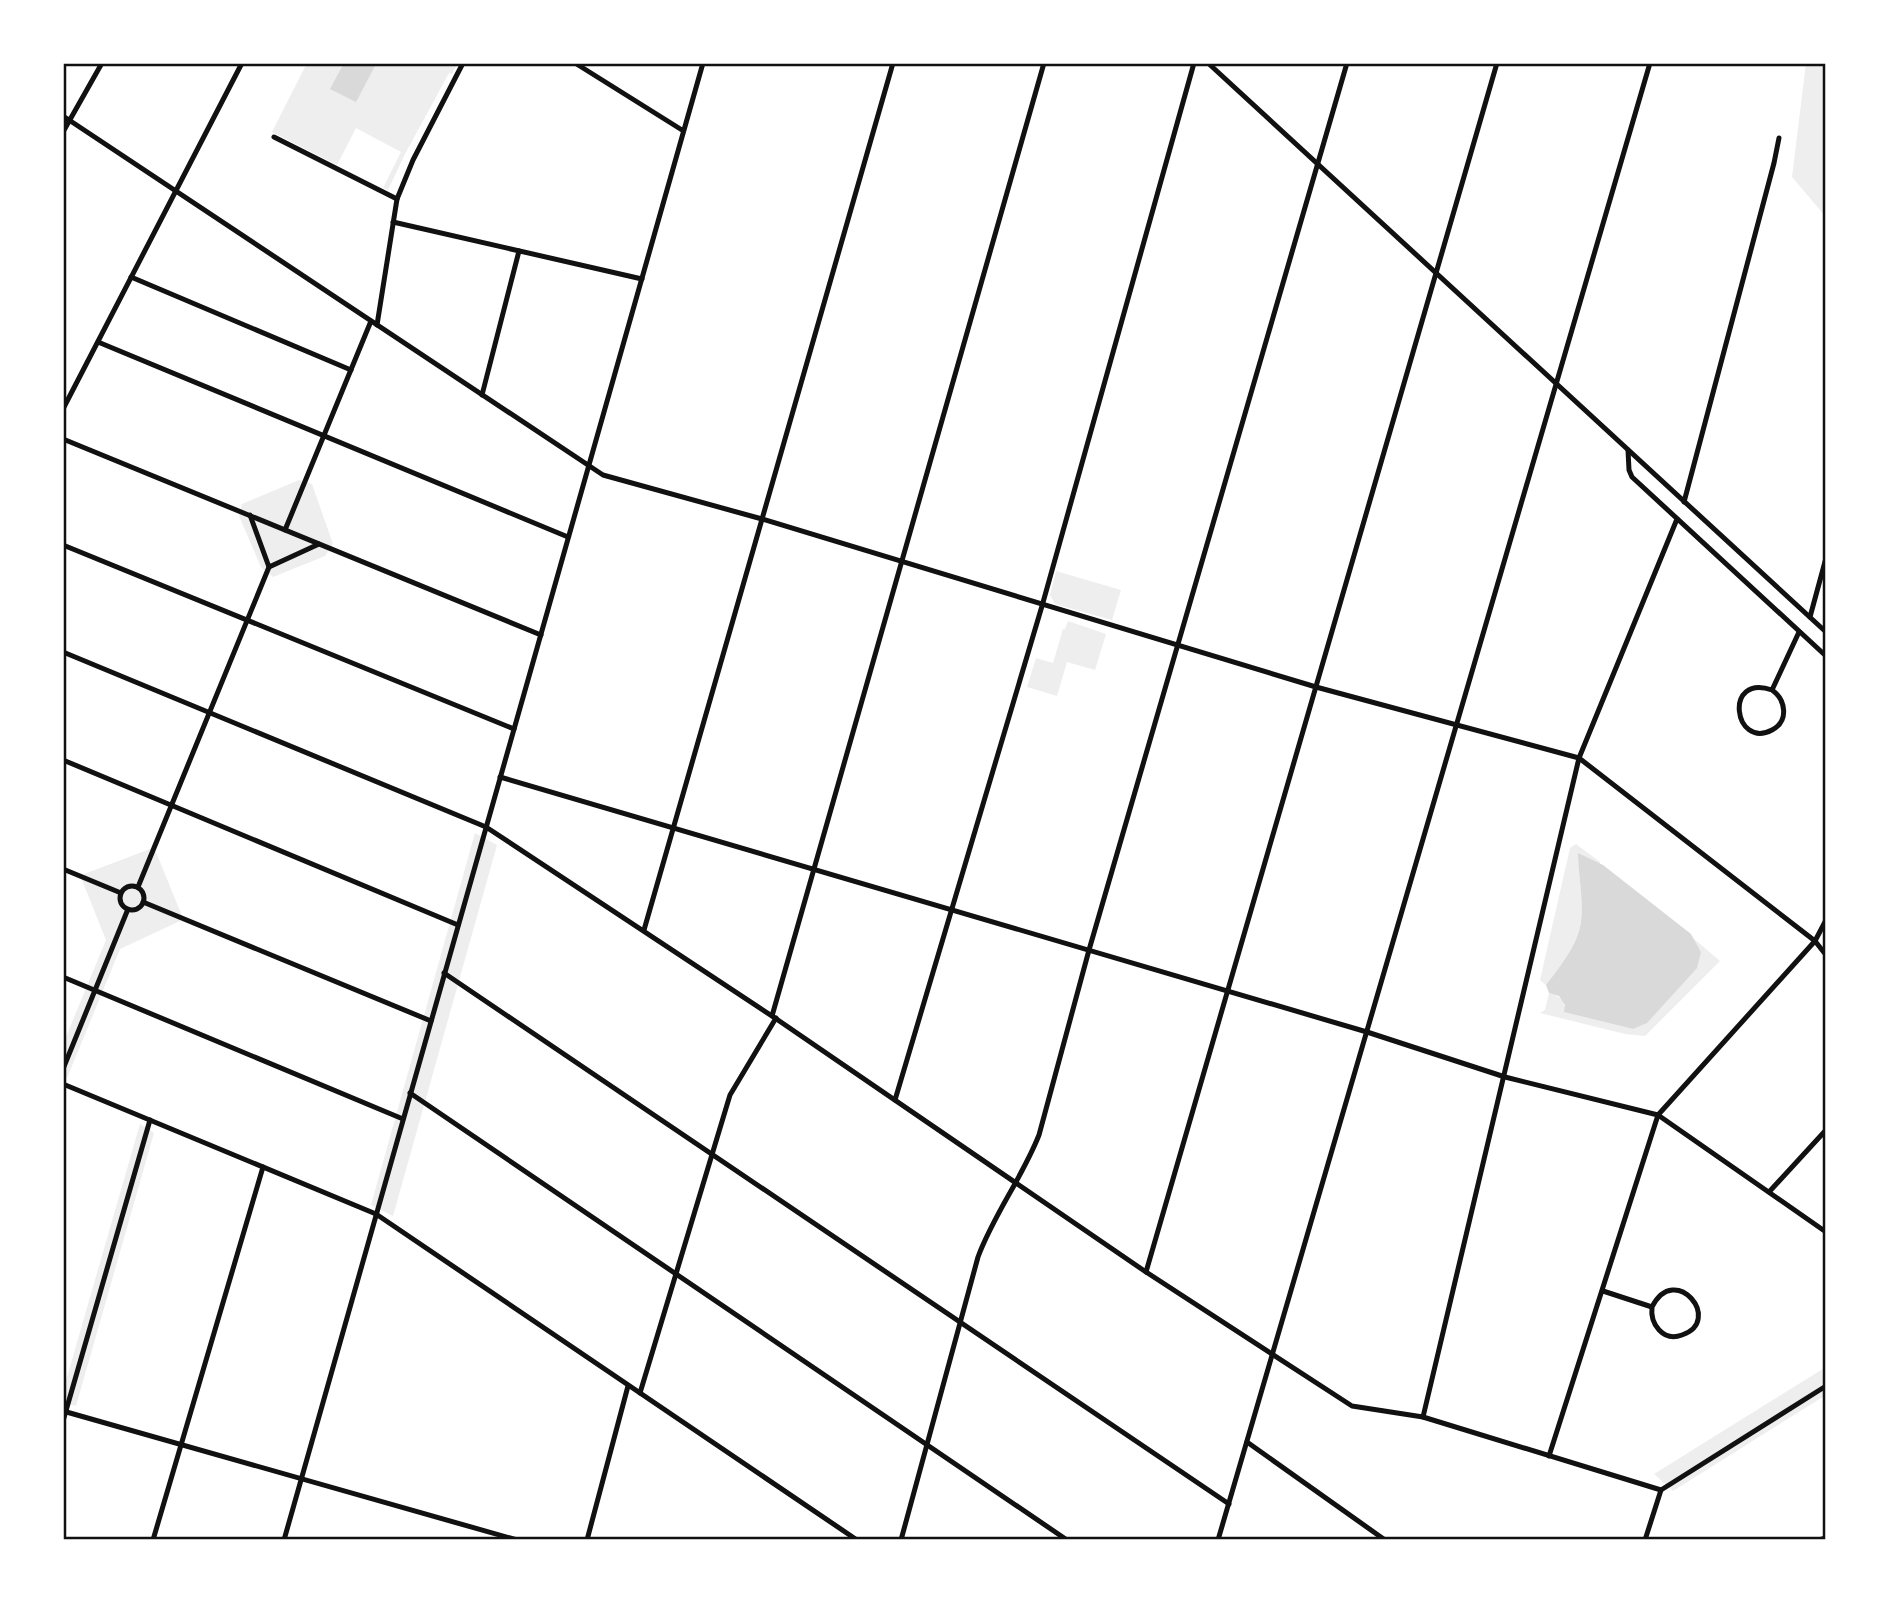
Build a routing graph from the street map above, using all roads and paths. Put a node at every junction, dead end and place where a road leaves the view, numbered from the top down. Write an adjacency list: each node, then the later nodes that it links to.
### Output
1 (102, 63): 13 (street)
2 (242, 63): 19 (street)
3 (463, 63): 20 (street)
4 (575, 63): 14 (street)
5 (703, 63): 14 (street)
6 (893, 63): 39 (street)
7 (1044, 63): 46 (street)
8 (1194, 63): 48 (street)
9 (1208, 63): 18 (street)
10 (1347, 63): 18 (street)
11 (1497, 63): 23 (street)
12 (1650, 63): 30 (street)
13 (66, 118): 15 (street); 19 (street)
14 (682, 130): 25 (street)
15 (63, 132)
16 (274, 137): 20 (street)
17 (1779, 138): 37 (street)
18 (1318, 164): 23 (street); 54 (street)
19 (176, 191): 24 (street); 26 (street)
20 (397, 200): 21 (street)
21 (393, 222): 22 (street); 27 (street)
22 (519, 251): 25 (street); 31 (street)
23 (1436, 274): 30 (street); 57 (street)
24 (131, 277): 28 (street); 29 (street)
25 (642, 279): 36 (street)
26 (371, 321): 27 (street); 29 (street)
27 (377, 325): 31 (street)
28 (98, 342): 32 (street); 33 (street)
29 (351, 370): 33 (street)
30 (1556, 384): 35 (street); 60 (street)
31 (482, 395): 36 (street)
32 (63, 410)
33 (323, 436): 41 (street); 42 (street)
34 (63, 439): 38 (street)
35 (1628, 450): 37 (street); 40 (street)
36 (589, 466): 39 (street); 42 (street)
37 (1684, 502): 49 (street)
38 (250, 515): 41 (street); 47 (street)
39 (762, 519): 46 (street); 67 (street)
40 (1677, 519): 51 (street); 62 (street)
41 (285, 530): 43 (street)
42 (568, 537): 53 (street)
43 (319, 544): 47 (street); 53 (street)
44 (63, 545): 50 (street)
45 (1826, 558): 49 (street)
46 (902, 561): 48 (street); 69 (street)
47 (269, 567): 50 (street)
48 (1042, 606): 54 (street); 74 (street)
49 (1810, 617): 52 (street)
50 (247, 620): 59 (street); 61 (street)
51 (1799, 632): 56 (street); 58 (street)
52 (1826, 632)
53 (541, 635): 61 (street)
54 (1178, 645): 57 (street); 79 (street)
55 (63, 652): 59 (street)
56 (1826, 656)
57 (1316, 687): 60 (street); 84 (street)
58 (1772, 690): 58 (street)
59 (210, 712): 65 (street); 66 (street)
60 (1457, 724): 62 (street); 87 (street)
61 (514, 729): 64 (street)
62 (1579, 758): 78 (street); 89 (street)
63 (63, 760): 65 (street)
64 (500, 777): 66 (street); 67 (street)
65 (172, 805): 70 (street); 76 (street)
66 (486, 827): 76 (street); 77 (street)
67 (674, 828): 69 (street); 77 (street)
68 (63, 869): 71 (street)
69 (814, 870): 74 (street); 85 (street)
70 (138, 887): 71 (street); 72 (street)
71 (121, 893): 73 (street)
72 (143, 902): 73 (street); 86 (street)
73 (128, 909): 83 (street)
74 (953, 910): 79 (street); 92 (street)
75 (1826, 920): 78 (street)
76 (458, 925): 81 (street)
77 (644, 930): 85 (street)
78 (1815, 941): 80 (street); 93 (street)
79 (1089, 950): 84 (street); 99 (street)
80 (1826, 954)
81 (444, 973): 86 (street); 97 (street)
82 (63, 976): 83 (street)
83 (95, 990): 88 (street); 94 (street)
84 (1228, 991): 87 (street); 103 (street)
85 (774, 1017): 92 (street); 97 (street)
86 (431, 1021): 91 (street)
87 (1367, 1032): 89 (street); 108 (street)
88 (63, 1069)
89 (1505, 1077): 93 (street); 113 (street)
90 (63, 1084): 95 (street)
91 (410, 1094): 94 (street); 104 (street)
92 (895, 1100): 99 (street)
93 (1658, 1115): 100 (street); 105 (street)
94 (403, 1119): 101 (street)
95 (150, 1120): 98 (street); 112 (street)
96 (1826, 1130): 100 (street)
97 (711, 1154): 104 (street); 107 (street)
98 (263, 1167): 101 (street); 116 (street)
99 (1017, 1183): 103 (street); 107 (street)
100 (1769, 1192): 102 (street)
101 (376, 1214): 109 (street); 119 (street)
102 (1826, 1233)
103 (1146, 1272): 108 (street)
104 (676, 1274): 111 (street); 117 (street)
105 (1603, 1291): 106 (street); 118 (street)
106 (1653, 1307): 106 (street)
107 (959, 1321): 117 (street); 121 (street)
108 (1272, 1355): 113 (street); 115 (street)
109 (628, 1385): 111 (street); 126 (street)
110 (1826, 1386): 120 (street)
111 (640, 1393): 127 (street)
112 (64, 1411): 114 (street); 116 (street)
113 (1423, 1417): 118 (street)
114 (63, 1421)
115 (1247, 1442): 121 (street); 131 (street)
116 (180, 1444): 119 (street); 123 (street)
117 (928, 1446): 128 (street); 129 (street)
118 (1549, 1456): 120 (street)
119 (301, 1479): 124 (street); 125 (street)
120 (1661, 1490): 132 (street)
121 (1229, 1504): 130 (street)
122 (1826, 1538): 133 (street)
123 (153, 1540)
124 (284, 1540)
125 (517, 1540)
126 (587, 1540)
127 (857, 1540)
128 (901, 1540)
129 (1067, 1540)
130 (1219, 1540)
131 (1385, 1540)
132 (1645, 1540)
133 (1819, 1540)

